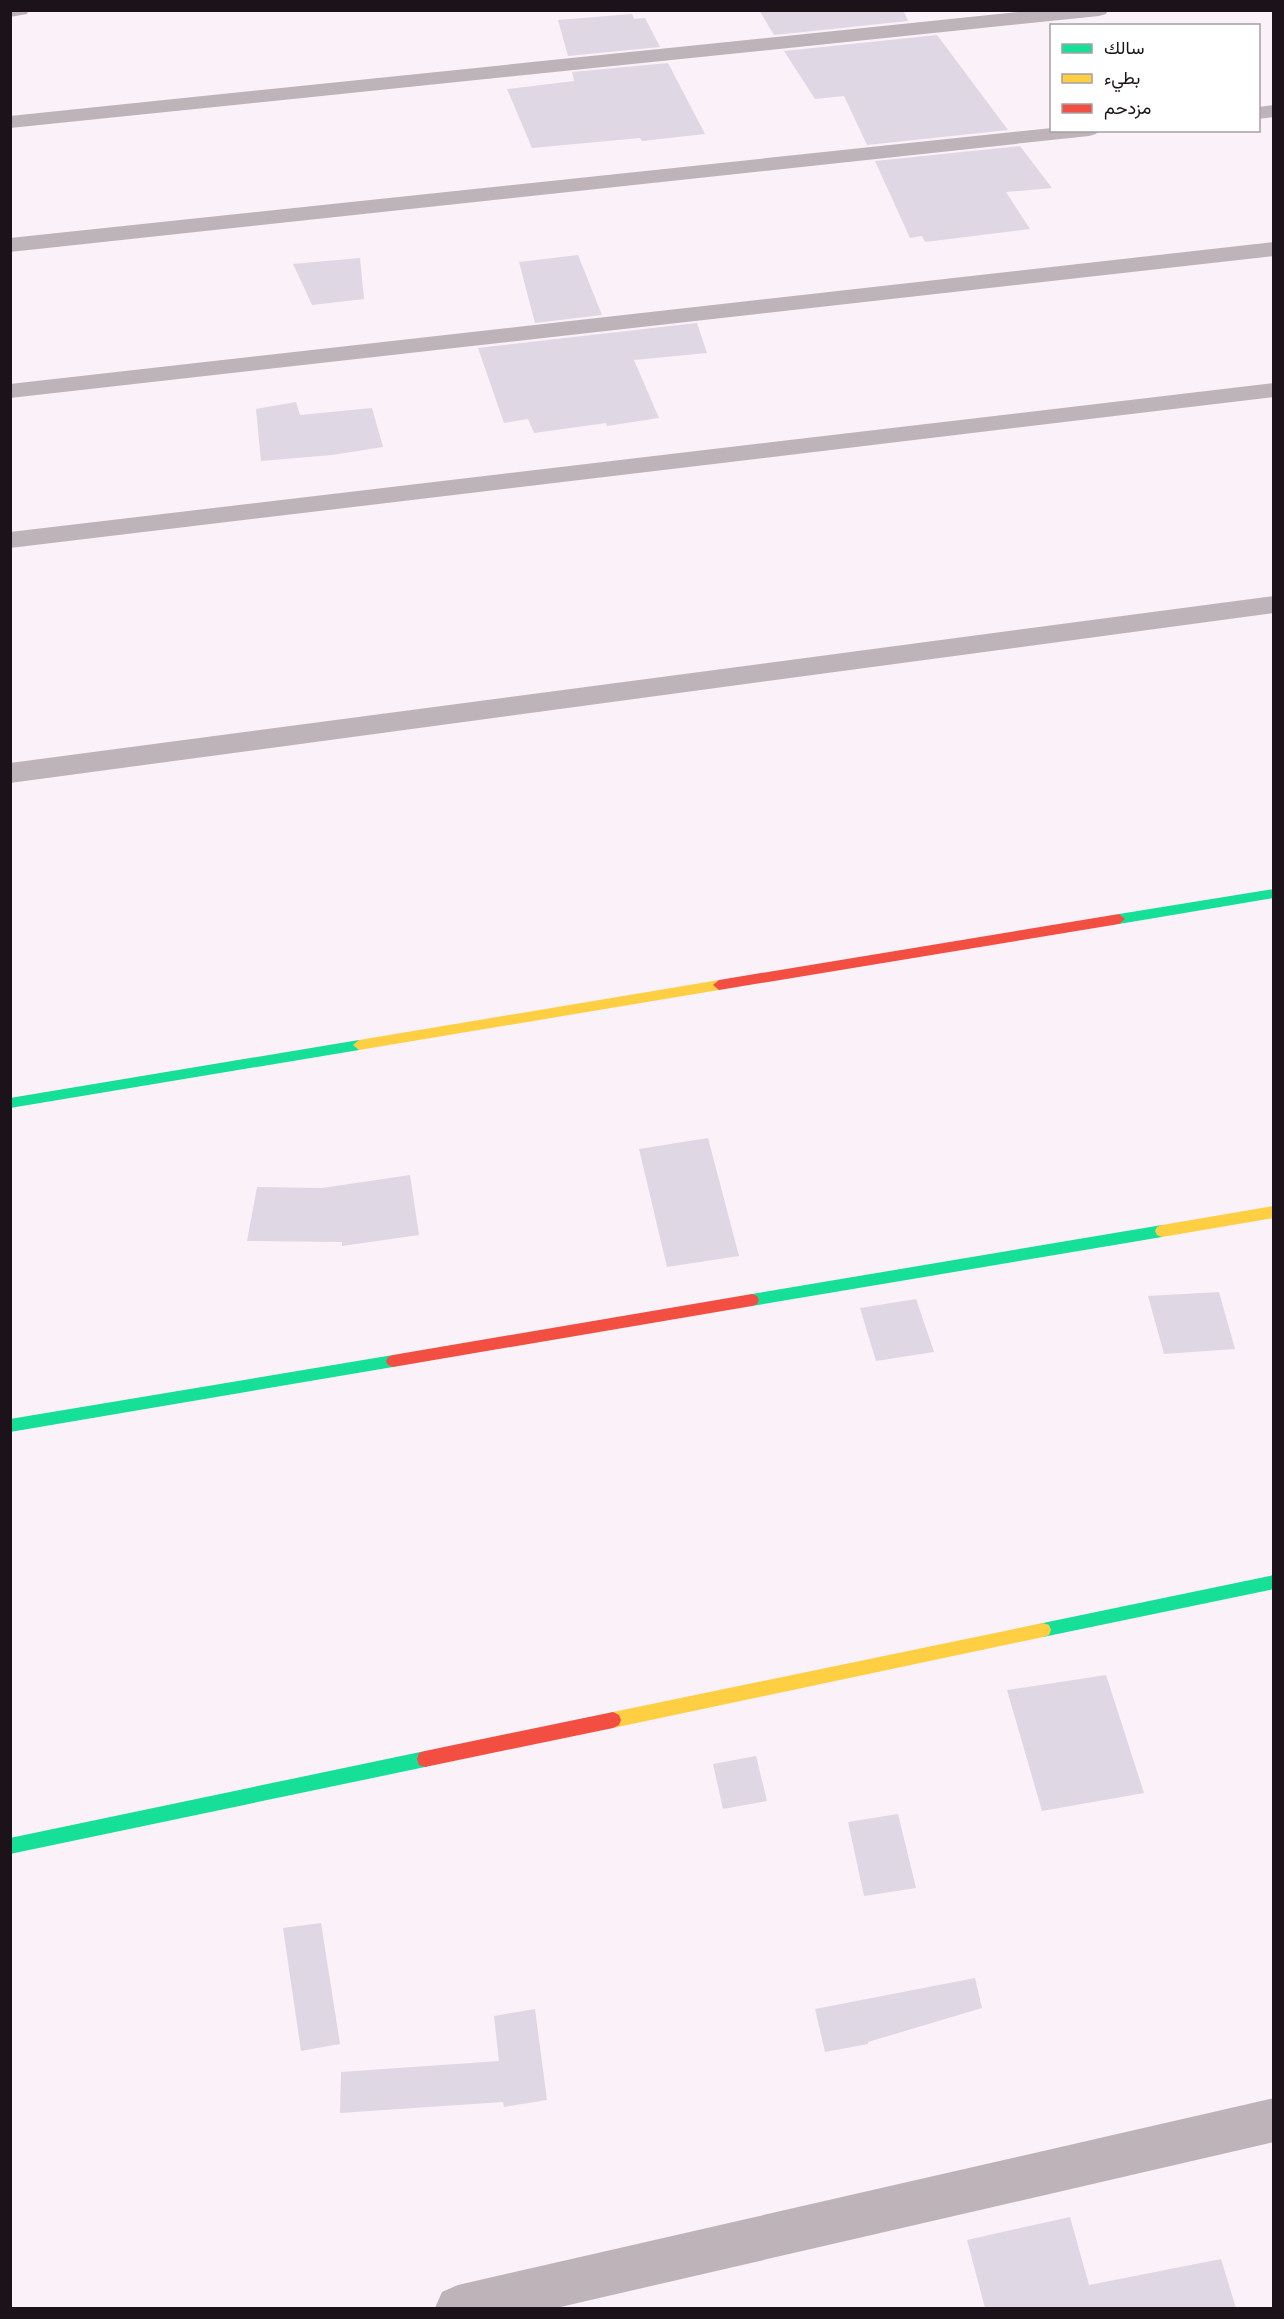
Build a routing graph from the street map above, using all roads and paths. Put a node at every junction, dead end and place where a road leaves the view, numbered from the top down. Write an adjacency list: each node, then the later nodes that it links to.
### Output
1 (20, 10): 3 (street)
2 (1099, 10): 4 (street)
3 (10, 11)
4 (10, 122)
5 (1070, 132): 6 (street)
6 (10, 244)
7 (1274, 249): 9 (street)
8 (1274, 390): 10 (street)
9 (10, 391)
10 (10, 540)
11 (1274, 604): 12 (street)
12 (10, 773)
13 (1274, 893): 14 (street)
14 (10, 1103)
15 (1274, 1212): 16 (street)
16 (10, 1426)
17 (1274, 1582): 18 (street)
18 (10, 1846)
19 (1274, 2120): 20 (street)
20 (458, 2308)

